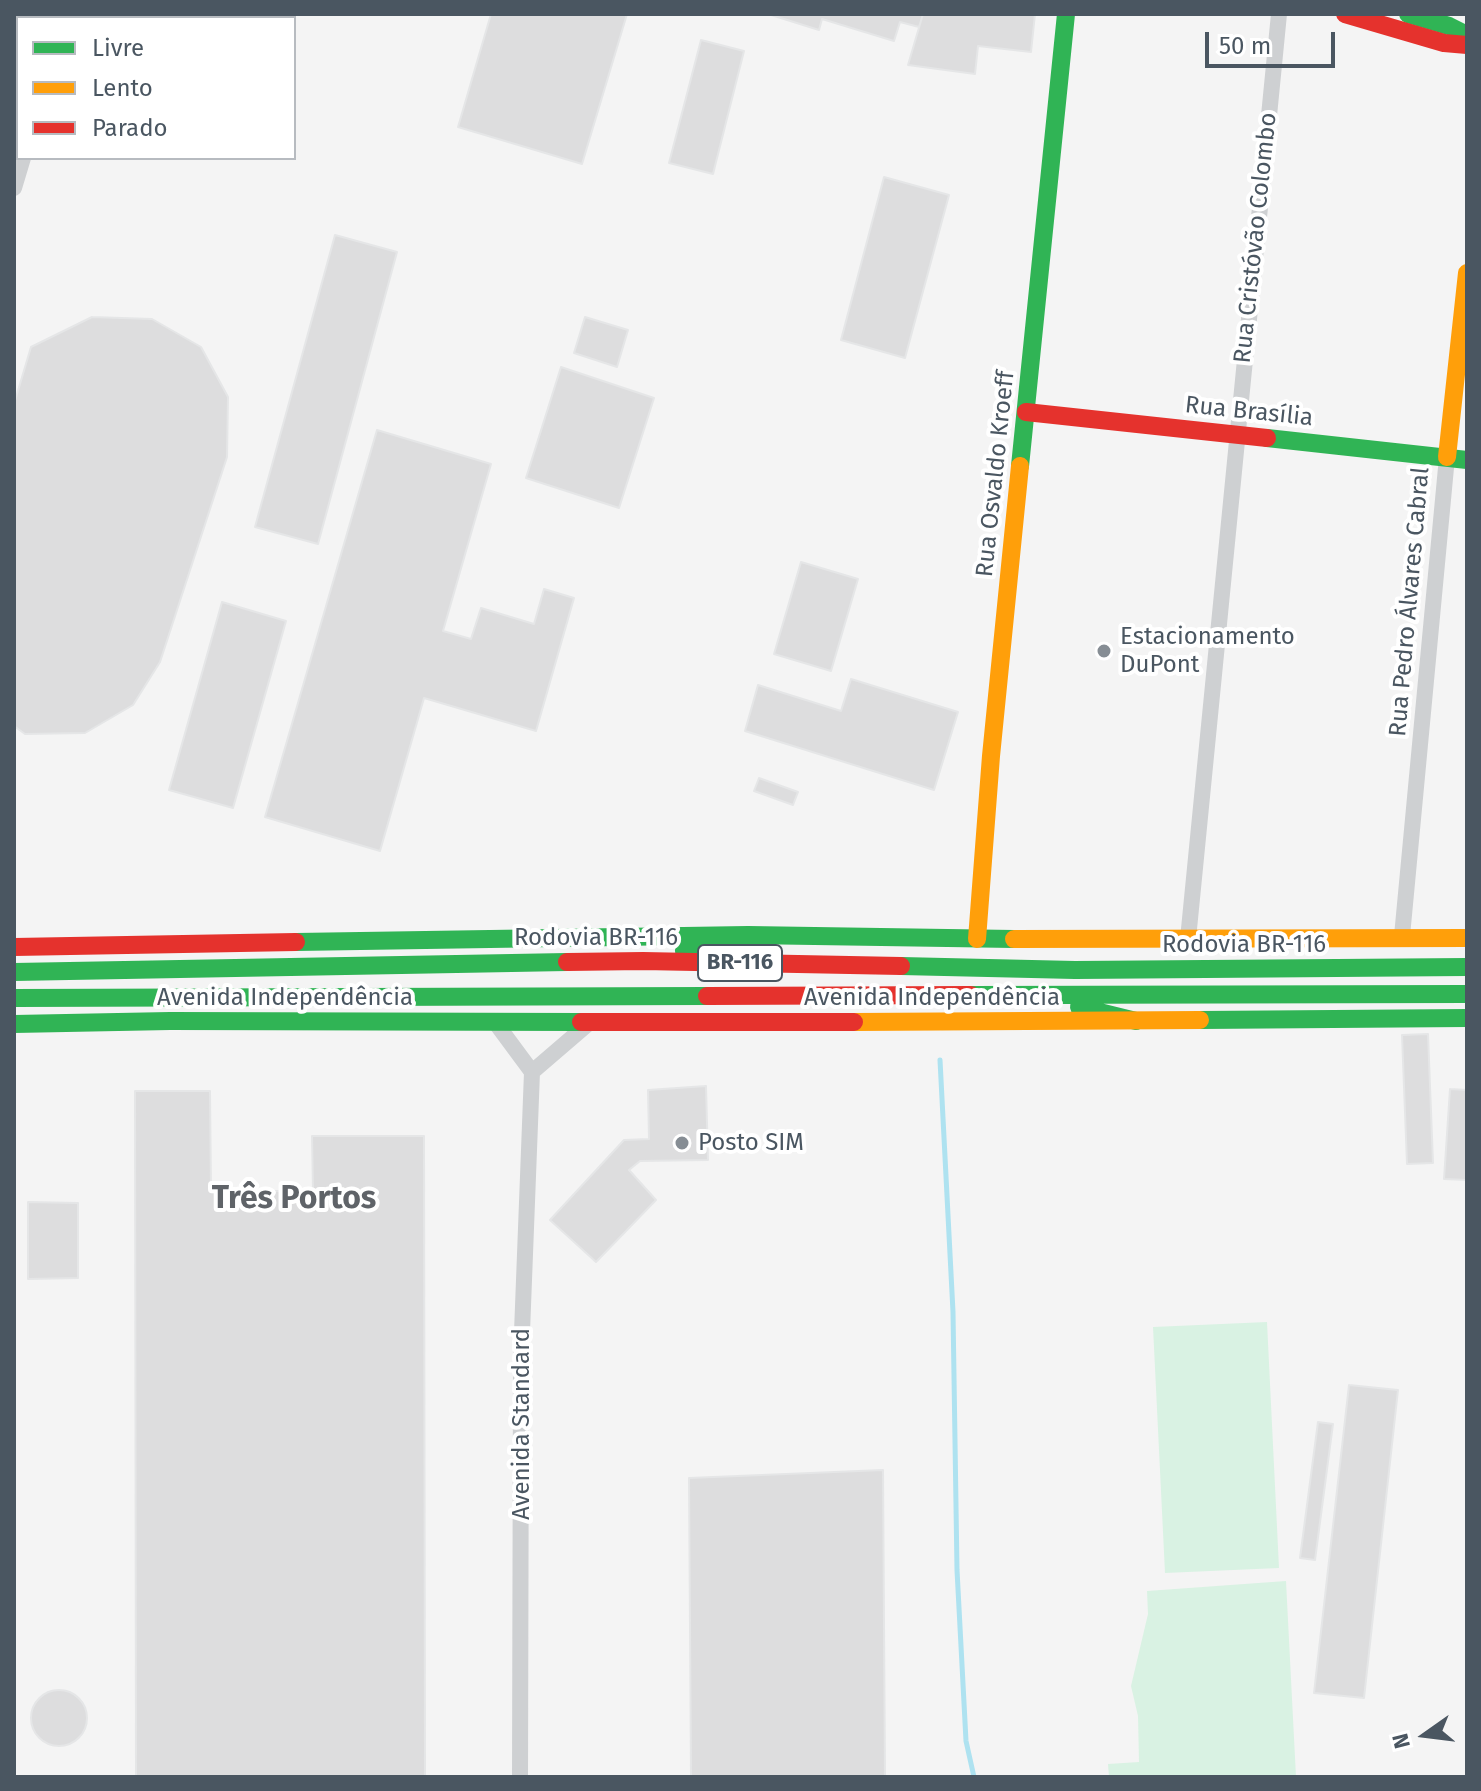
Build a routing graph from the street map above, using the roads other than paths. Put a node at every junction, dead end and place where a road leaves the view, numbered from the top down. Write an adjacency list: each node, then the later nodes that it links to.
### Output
1 (1066, 14): 10 (main road, Rua Osvaldo Kroeff)
2 (1279, 14): 11 (street, Rua Cristóvão Colombo)
3 (1345, 14): 6 (main road)
4 (1408, 14): 5 (main road)
5 (1467, 35)
6 (1467, 45)
7 (22, 160): 8 (street)
8 (14, 188)
9 (1467, 273): 12 (main road, Rua Pedro Álvares Cabral)
10 (1026, 412): 11 (main road, Rua Brasília); 17 (main road, Rua Osvaldo Kroeff)
11 (1236, 435): 12 (main road, Rua Brasília); 18 (street, Rua Cristóvão Colombo)
12 (1447, 457): 13 (main road, Rua Brasília); 15 (street, Rua Pedro Álvares Cabral)
13 (1467, 460)
14 (748, 935): 17 (main road, Rodovia BR-116); 19 (main road, Rodovia BR-116); 20 (main road)
15 (1402, 936): 16 (main road, Rodovia BR-116); 18 (main road, Rodovia BR-116)
16 (1467, 938)
17 (977, 939): 18 (main road, Rodovia BR-116)
18 (1188, 939)
19 (14, 947)
20 (643, 961): 21 (main road, Rodovia BR-116 / BR-116); 22 (main road, Rodovia BR-116 / BR-116)
21 (1467, 967)
22 (14, 972)
23 (1467, 994): 24 (main road, Rodovia BR-116 / BR-116)
24 (1034, 996): 25 (main road, Rodovia BR-116 / BR-116); 27 (main road)
25 (14, 998)
26 (1467, 1018): 27 (main road, Avenida Independência)
27 (1136, 1021): 29 (main road, Avenida Independência)
28 (495, 1022): 29 (main road, Avenida Independência); 30 (main road, Avenida Independência); 31 (street)
29 (589, 1023): 31 (street)
30 (14, 1024)
31 (532, 1072): 32 (street, Avenida Standard)
32 (520, 1777)

